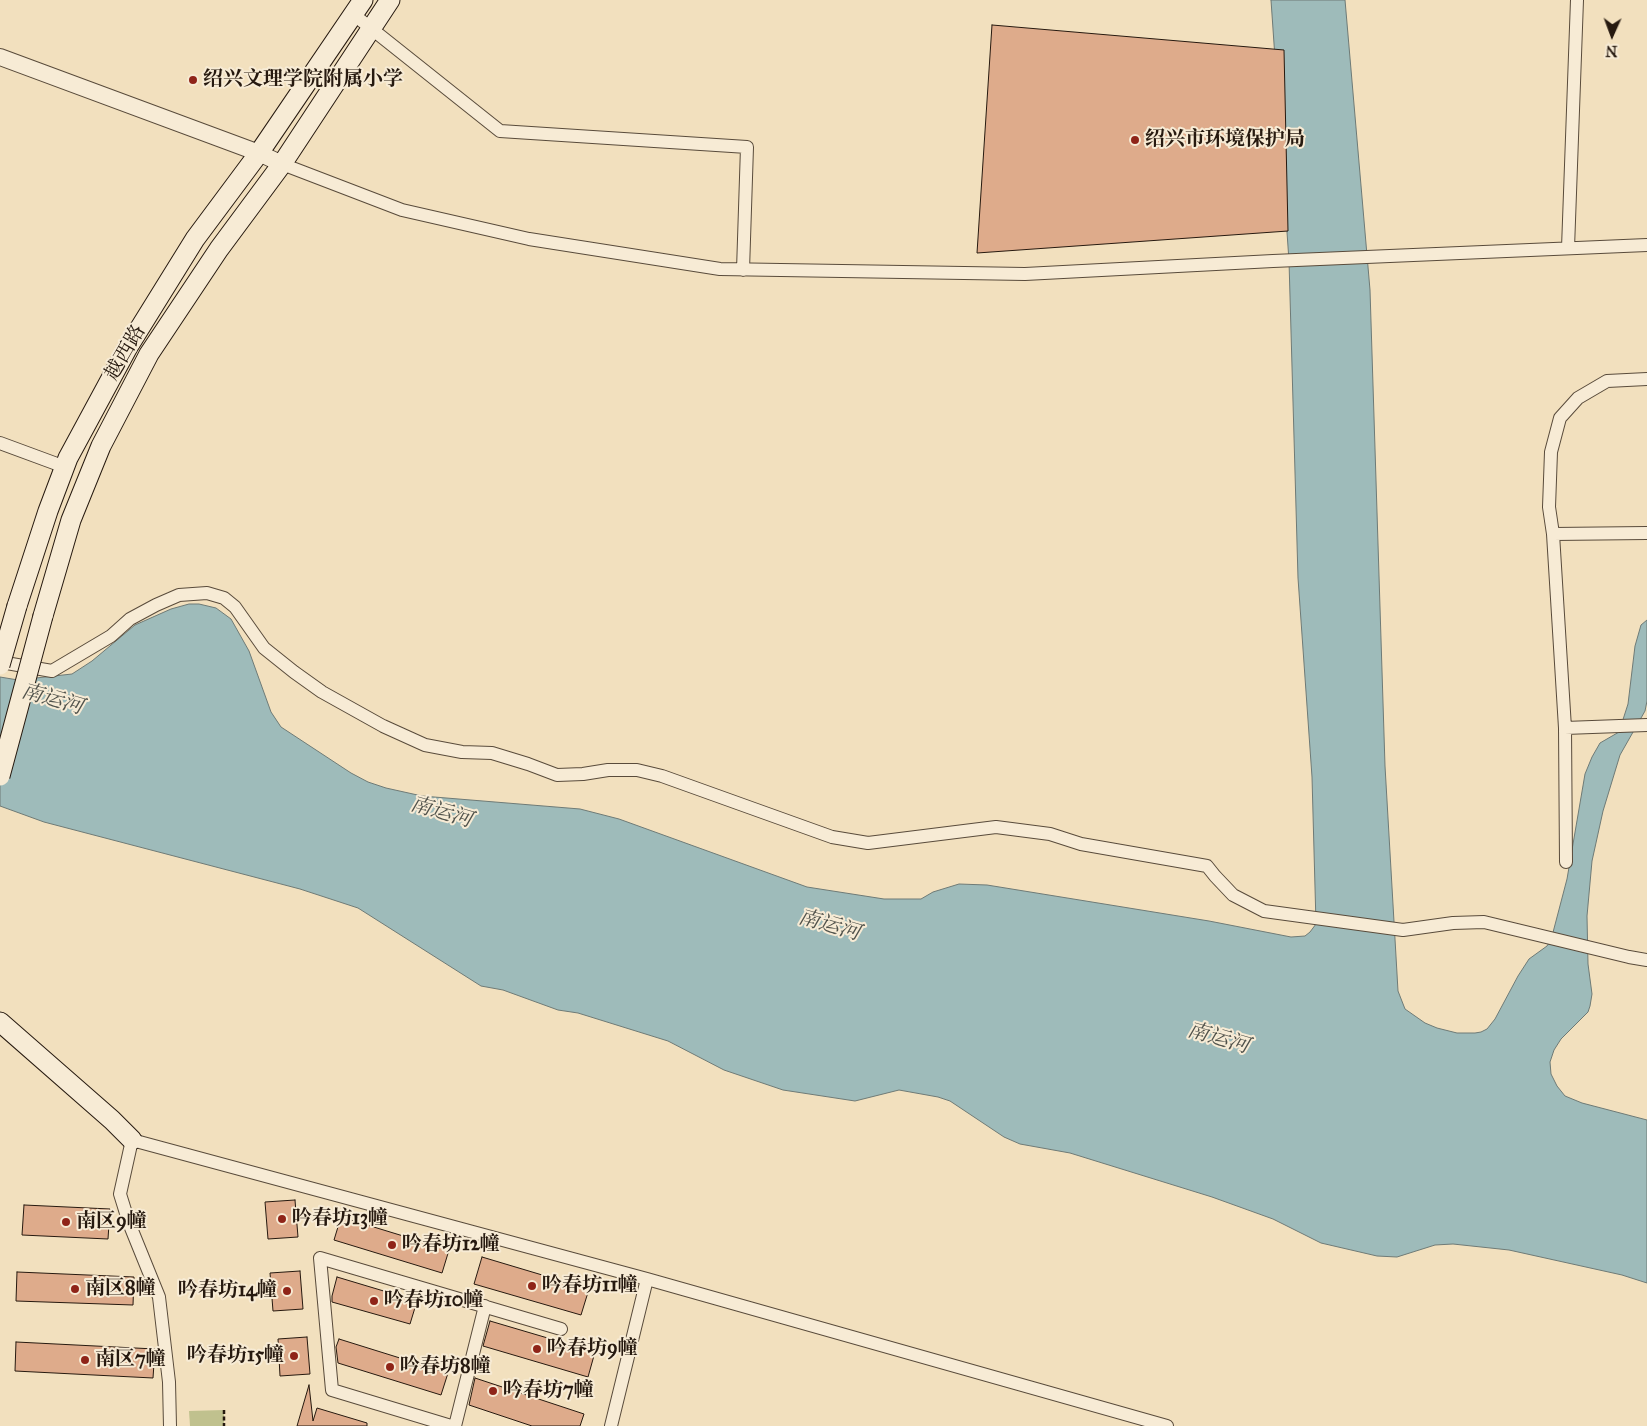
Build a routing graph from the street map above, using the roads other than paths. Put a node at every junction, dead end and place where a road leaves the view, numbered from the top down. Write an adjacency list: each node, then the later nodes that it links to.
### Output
1 (390, 0): 4 (main road, 越西路)
2 (1577, 0): 9 (street)
3 (358, 7): 4 (street); 6 (main road, 越西路)
4 (371, 28): 7 (main road, 越西路); 10 (street)
5 (0, 57): 6 (street)
6 (259, 153): 7 (street); 13 (main road, 越西路)
7 (282, 164): 10 (street); 19 (main road, 越西路, bridge)
8 (1647, 245): 9 (street)
9 (1568, 248): 10 (street)
10 (742, 270)
11 (1647, 380): 15 (street)
12 (0, 443): 13 (street)
13 (65, 467): 16 (main road, 越西路, bridge)
14 (1647, 533): 15 (street)
15 (1553, 534): 18 (street)
16 (0, 664): 21 (street)
17 (1647, 725): 18 (street)
18 (1565, 728): 20 (street)
19 (0, 776)
20 (1566, 862)
21 (1647, 960)
22 (0, 1022): 23 (main road)
23 (132, 1140): 24 (street); 27 (street)
24 (647, 1280): 30 (street); 31 (street)
25 (485, 1306): 26 (street); 28 (street); 29 (street)
26 (561, 1329)
27 (170, 1426)
28 (451, 1426)
29 (455, 1426)
30 (611, 1426)
31 (1167, 1426)

